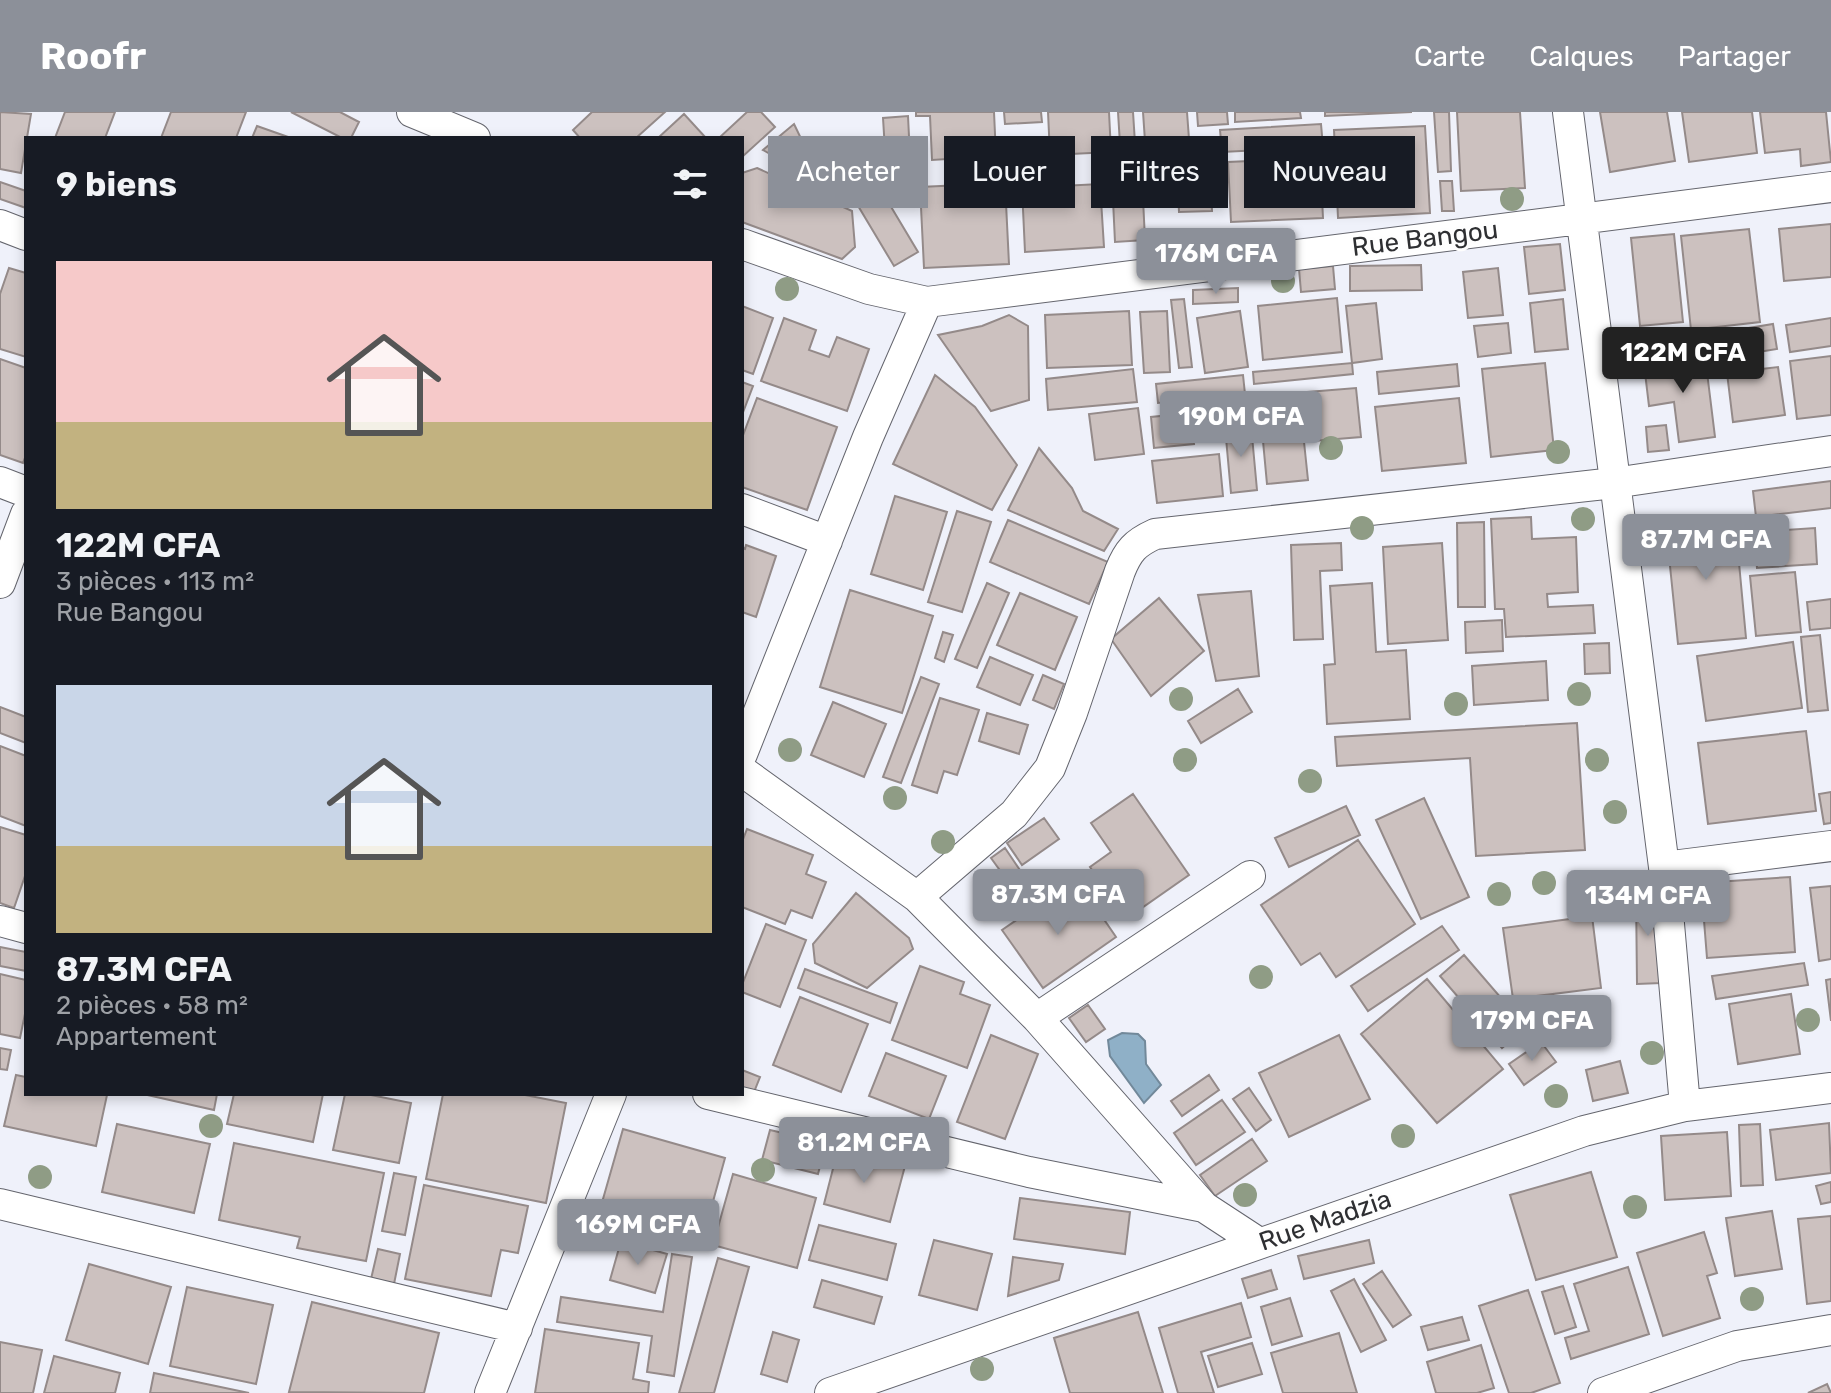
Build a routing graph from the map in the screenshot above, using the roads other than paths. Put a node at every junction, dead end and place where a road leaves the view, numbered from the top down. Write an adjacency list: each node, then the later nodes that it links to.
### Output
1 (412, 112): 3 (street)
2 (1568, 112): 5 (street)
3 (470, 136)
4 (1831, 187): 5 (street, Rue Bangou)
5 (1582, 218): 9 (street, Rue Bangou); 12 (street)
6 (0, 225): 7 (street)
7 (24, 234)
8 (744, 245): 9 (street, Rue Bangou)
9 (927, 302): 16 (street)
10 (1831, 451): 12 (street)
11 (0, 482): 13 (street)
12 (1614, 483): 21 (street); 23 (street)
13 (24, 491)
14 (744, 510): 16 (street)
15 (24, 519): 17 (street)
16 (827, 541): 18 (street)
17 (0, 583)
18 (744, 749)
19 (744, 772): 23 (street)
20 (1831, 846): 21 (street)
21 (1664, 867): 30 (street)
22 (1250, 876): 26 (street)
23 (917, 897): 26 (street)
24 (0, 921): 25 (street)
25 (24, 927)
26 (1037, 1018): 32 (street)
27 (1831, 1088): 30 (street, Rue Madzia)
28 (610, 1096): 34 (street)
29 (716, 1096): 32 (street)
30 (1685, 1106): 33 (street, Rue Madzia)
31 (0, 1204): 34 (street)
32 (1204, 1207): 33 (street)
33 (1259, 1243): 37 (street, Rue Madzia)
34 (517, 1328): 36 (street)
35 (1831, 1330): 38 (street)
36 (490, 1393)
37 (830, 1393)
38 (1603, 1393)

